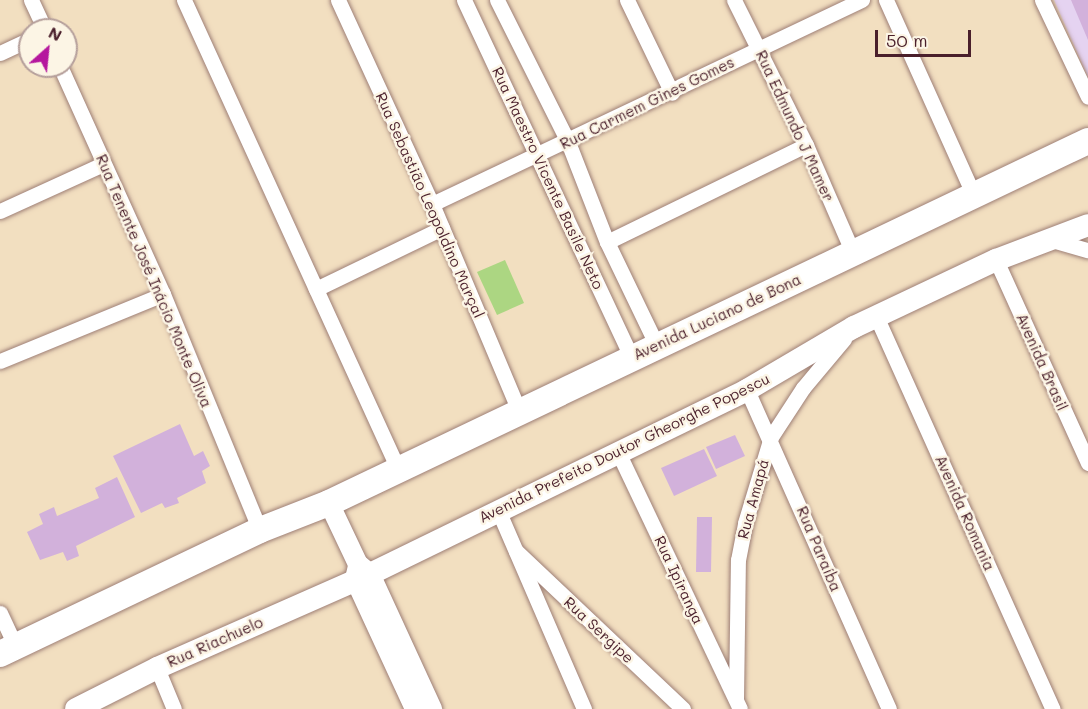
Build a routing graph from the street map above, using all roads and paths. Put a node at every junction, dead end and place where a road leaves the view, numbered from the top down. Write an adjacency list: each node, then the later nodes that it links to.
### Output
1 (31, 0): 11 (street)
2 (184, 0): 33 (street)
3 (338, 0): 24 (street, Rua Sebastião Leopoldino Marçal)
4 (464, 0): 21 (street, Rua Maestro Vicente Basile Neto)
5 (497, 0): 19 (street, Rua Maestro Vicente Basile Neto)
6 (627, 0): 16 (street)
7 (734, 0): 13 (street, Rua Edmundo J Mamer)
8 (862, 0): 13 (street, Rua Carmem Gines Gomes)
9 (886, 0): 23 (street)
10 (1042, 0): 17 (street)
11 (39, 18)
12 (18, 45): 14 (street)
13 (759, 46): 16 (street, Rua Carmem Gines Gomes); 20 (street, Rua Edmundo J Mamer)
14 (0, 53)
15 (65, 78): 22 (street, Rua Tenente José Inácio Monte Oliva)
16 (672, 93): 19 (street, Rua Carmem Gines Gomes)
17 (1088, 97)
18 (1088, 141): 23 (main road, Avenida Luciano de Bona)
19 (568, 142): 21 (street, Rua Carmem Gines Gomes); 29 (street, Rua Maestro Vicente Basile Neto)
20 (806, 145): 29 (street); 31 (street, Rua Edmundo J Mamer)
21 (539, 156): 24 (street, Rua Carmem Gines Gomes); 38 (street, Rua Maestro Vicente Basile Neto)
22 (103, 164): 25 (street); 34 (street, Rua Tenente José Inácio Monte Oliva)
23 (974, 196): 31 (main road, Avenida Luciano de Bona)
24 (432, 204): 27 (street, Rua Sebastião Leopoldino Marçal)
25 (0, 211)
26 (1088, 225): 28 (main road, Avenida Prefeito Doutor Gheorghe Popescu)
27 (442, 228): 33 (street); 41 (street, Rua Sebastião Leopoldino Marçal)
28 (1052, 240): 30 (street); 32 (main road, Avenida Prefeito Doutor Gheorghe Popescu)
29 (607, 242): 37 (street, Rua Maestro Vicente Basile Neto)
30 (1088, 250)
31 (853, 253): 37 (main road, Avenida Luciano de Bona)
32 (996, 260): 35 (main road, Avenida Prefeito Doutor Gheorghe Popescu); 44 (street, Avenida Brasil)
33 (316, 288): 45 (street)
34 (163, 294): 39 (street); 48 (street, Rua Tenente José Inácio Monte Oliva)
35 (876, 316): 36 (main road, Avenida Prefeito Doutor Gheorghe Popescu); 62 (street, Avenida Romania)
36 (854, 327): 40 (main road, Avenida Prefeito Doutor Gheorghe Popescu); 42 (street, Rua Amapá)
37 (657, 346): 38 (main road, Avenida Luciano de Bona)
38 (631, 357): 41 (main road, Avenida Luciano de Bona)
39 (0, 361)
40 (747, 390): 42 (street, Rua Paraíba); 43 (main road, Avenida Prefeito Doutor Gheorghe Popescu)
41 (519, 411): 45 (main road, Avenida Luciano de Bona)
42 (771, 437): 54 (street, Rua Amapá); 61 (street, Rua Paraíba)
43 (618, 452): 47 (main road, Avenida Prefeito Doutor Gheorghe Popescu); 54 (street, Rua Ipiranga)
44 (1088, 463)
45 (398, 469): 46 (main road, Avenida Luciano de Bona)
46 (338, 498): 48 (main road, Avenida Luciano de Bona); 50 (street)
47 (498, 510): 49 (street); 50 (main road, Avenida Prefeito Doutor Gheorghe Popescu)
48 (260, 530): 52 (main road, Avenida Luciano de Bona)
49 (516, 551): 59 (street); 60 (street, Rua Sergipe)
50 (361, 572): 53 (main road, Rua Riachuelo); 57 (street); 58 (street)
51 (0, 613): 52 (street)
52 (8, 650)
53 (158, 668): 55 (main road, Rua Riachuelo); 56 (street)
54 (738, 704)
55 (75, 709)
56 (174, 709)
57 (414, 709)
58 (432, 709)
59 (584, 709)
60 (683, 709)
61 (889, 709)
62 (1053, 709)

